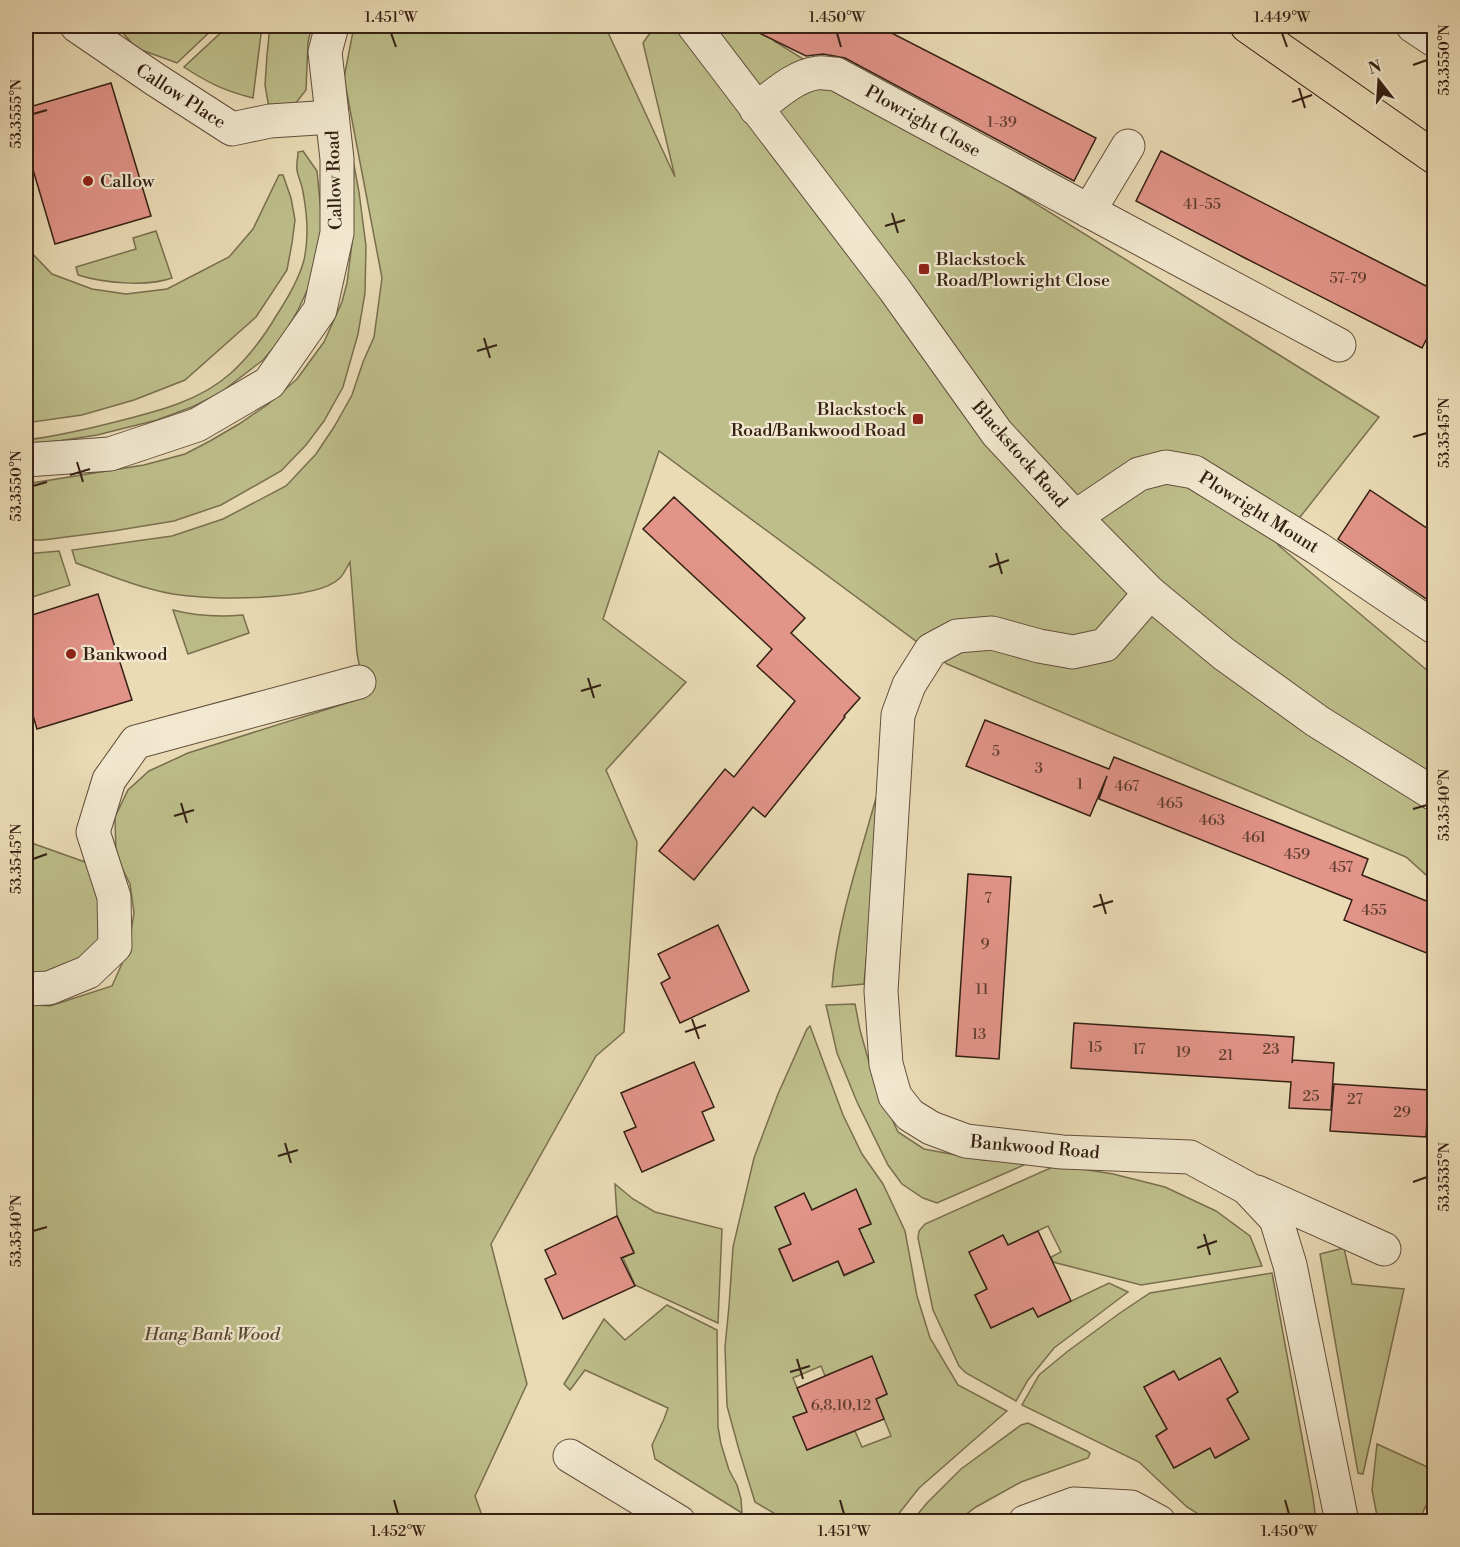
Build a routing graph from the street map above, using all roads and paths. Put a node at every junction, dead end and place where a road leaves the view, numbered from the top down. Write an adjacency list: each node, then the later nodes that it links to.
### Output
1 (77, 26): 8 (street, Callow Place)
2 (332, 26): 8 (street, Callow Road)
3 (694, 26): 7 (street, Blackstock Road)
4 (1247, 26): 10 (main road)
5 (1413, 26): 6 (street)
6 (1434, 40)
7 (756, 109): 11 (street, Plowright Close); 14 (street, Blackstock Road)
8 (332, 117): 13 (street, Callow Road)
9 (1128, 147): 11 (street)
10 (1434, 157)
11 (1089, 211): 12 (street, Plowright Close)
12 (1339, 345)
13 (26, 460)
14 (1075, 517): 15 (street, Blackstock Road); 16 (street, Plowright Mount)
15 (1150, 593): 18 (street, Blackstock Road); 20 (street, Bankwood Road)
16 (1434, 627)
17 (359, 682): 19 (street)
18 (1434, 794)
19 (26, 989)
20 (1247, 1188): 21 (street); 26 (street, Bankwood Road)
21 (1384, 1249)
22 (570, 1456): 23 (street)
23 (679, 1521)
24 (1024, 1521): 25 (street)
25 (1159, 1521)
26 (1342, 1521)

